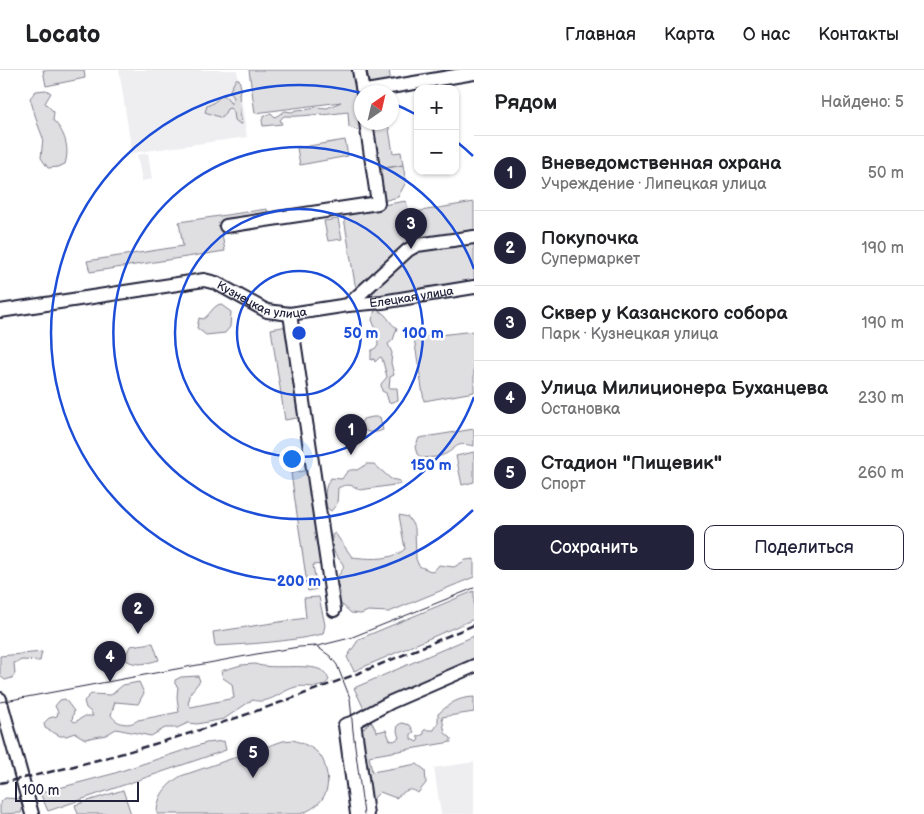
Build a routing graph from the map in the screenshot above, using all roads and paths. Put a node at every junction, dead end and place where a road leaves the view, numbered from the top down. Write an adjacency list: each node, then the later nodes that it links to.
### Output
1 (359, 70): 3 (street)
2 (474, 73): 4 (street)
3 (361, 85)
4 (399, 86)
5 (367, 130): 6 (street)
6 (226, 226)
7 (474, 237): 9 (street)
8 (474, 287): 9 (street, Елецкая улица)
9 (348, 305): 11 (street, Кузнецкая улица)
10 (0, 311): 11 (street, Кузнецкая улица)
11 (290, 314): 12 (street)
12 (334, 610)
13 (474, 666): 16 (street)
14 (0, 698): 15 (street)
15 (3, 717): 17 (street)
16 (354, 722): 18 (street); 19 (street)
17 (32, 814)
18 (356, 814)
19 (367, 814)

